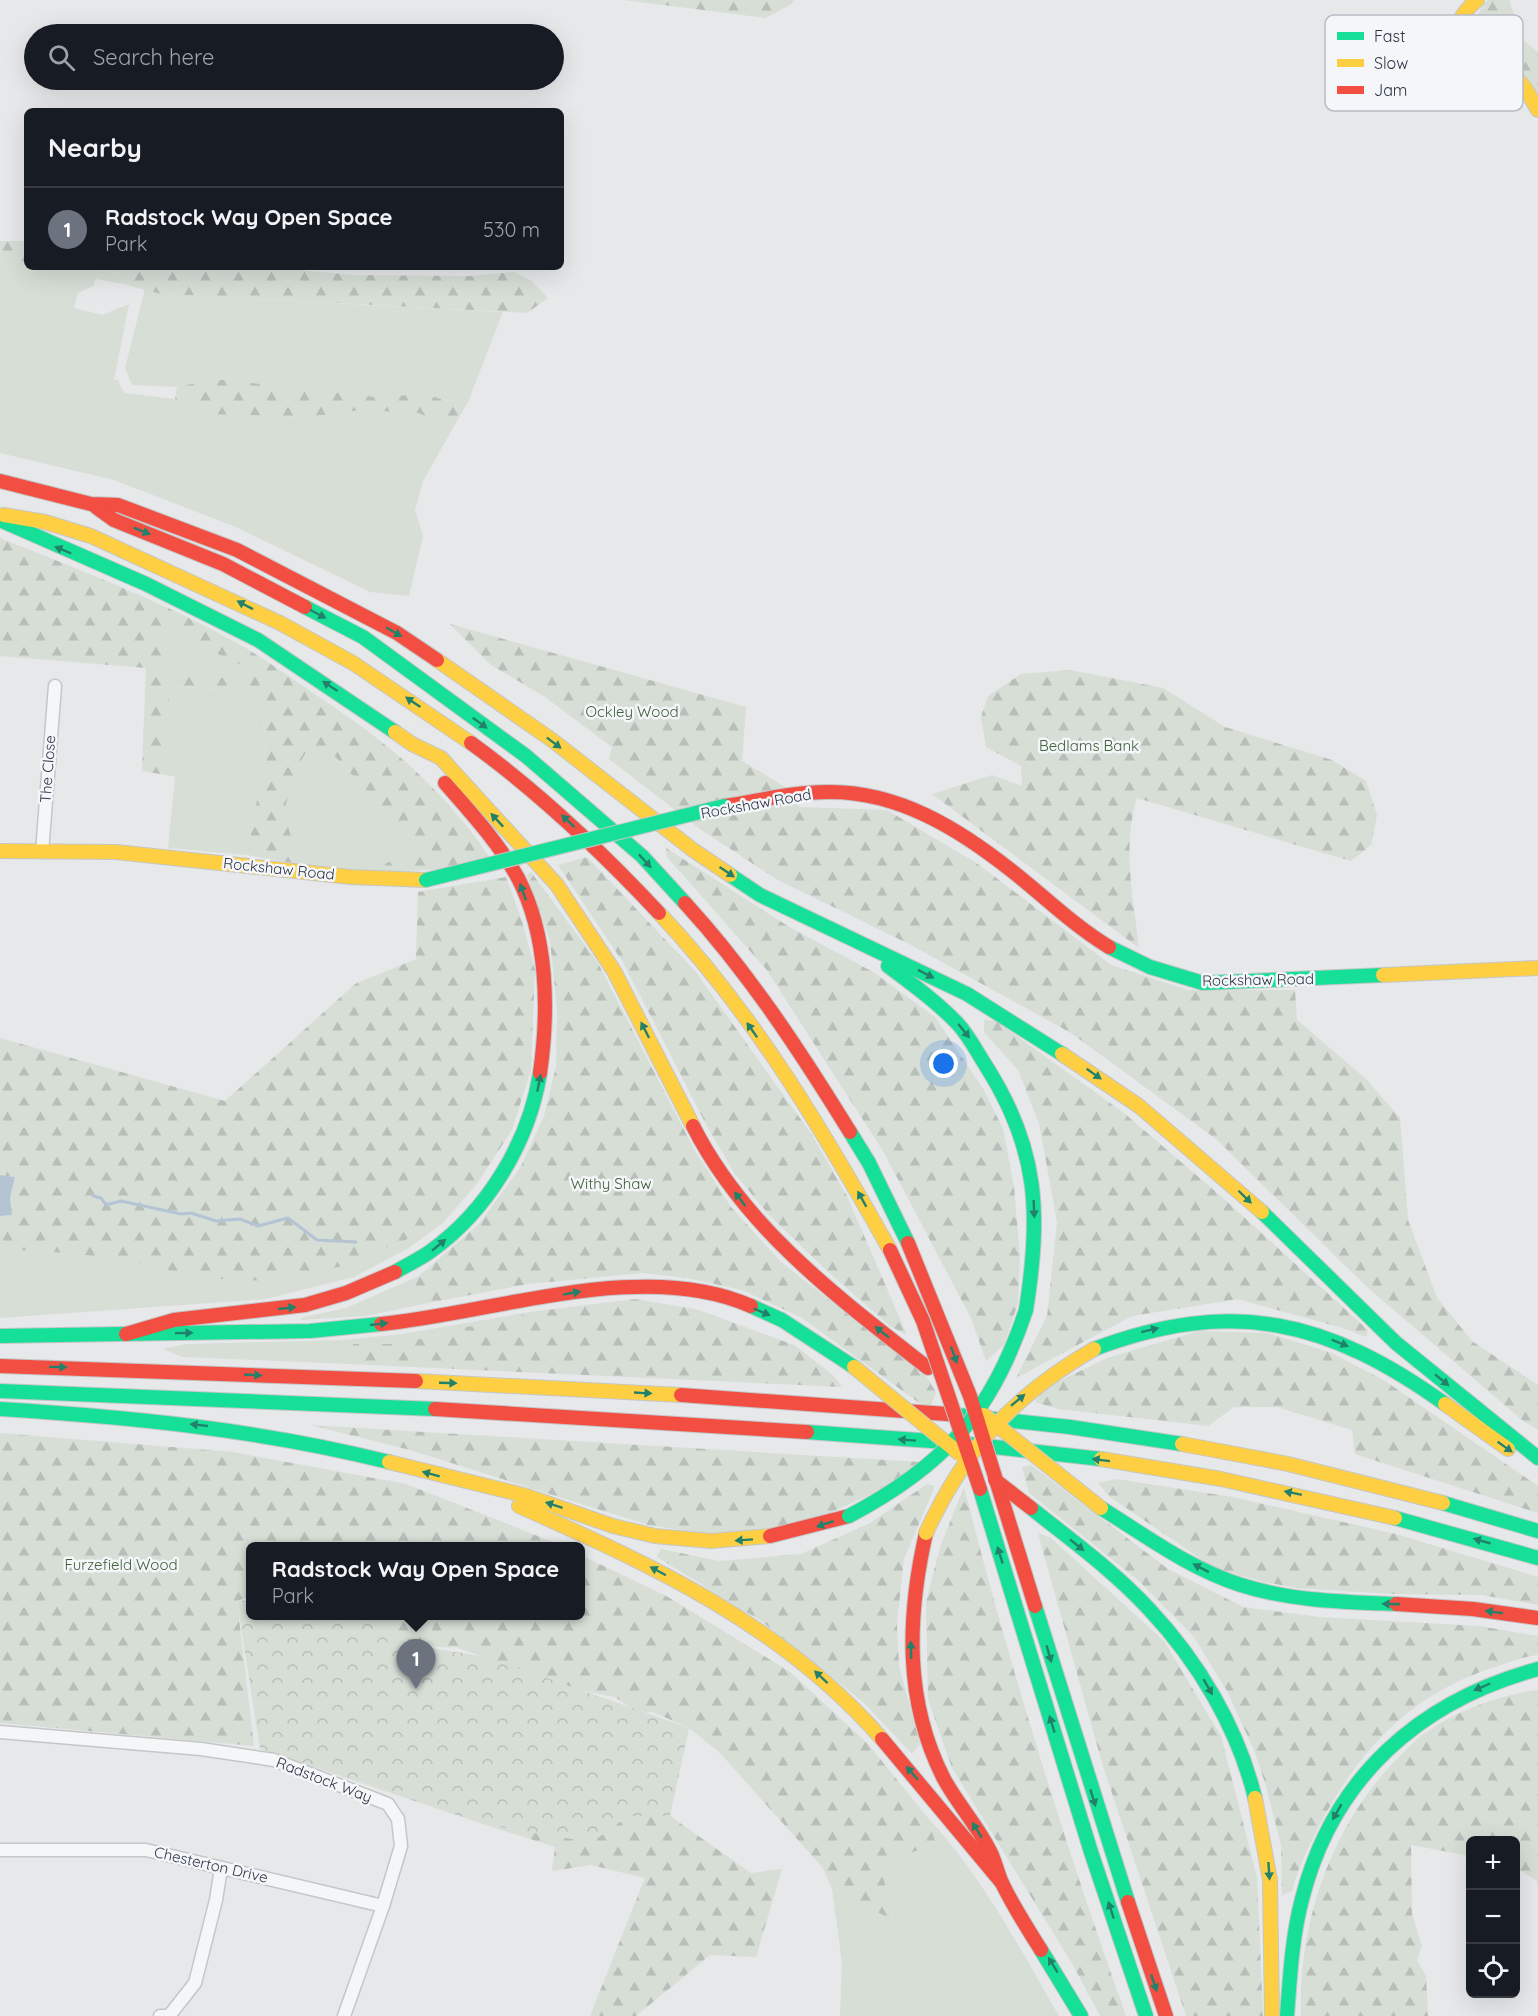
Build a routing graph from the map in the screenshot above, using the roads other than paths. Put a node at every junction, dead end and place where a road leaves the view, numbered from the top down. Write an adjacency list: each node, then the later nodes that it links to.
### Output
1 (1477, 0): 2 (main road)
2 (1460, 15)
3 (1523, 87): 4 (main road)
4 (1538, 110)
5 (0, 481): 6 (main road)
6 (91, 504): 13 (main road, one-way to 13); 36 (main road, one-way to 36, bridge)
7 (0, 514): 35 (main road, one-way to 7, bridge)
8 (0, 520): 10 (main road, one-way to 8)
9 (55, 686): 12 (street, The Close)
10 (412, 744): 15 (main road, one-way to 10); 25 (main road, one-way to 10, bridge)
11 (0, 851): 12 (main road, Rockshaw Road)
12 (42, 852): 14 (main road, Rockshaw Road, bridge)
13 (873, 951): 20 (main road, one-way to 20); 22 (main road, one-way to 22, bridge)
14 (1538, 968)
15 (126, 1334): 16 (main road); 37 (main road, one-way to 37, bridge)
16 (0, 1336)
17 (0, 1366): 23 (main road, one-way to 23)
18 (0, 1391): 24 (main road, one-way to 18)
19 (0, 1409): 22 (main road, one-way to 19)
20 (1538, 1458)
21 (1538, 1469): 30 (main road, one-way to 21, bridge)
22 (488, 1489): 30 (main road, one-way to 22)
23 (1538, 1531)
24 (1538, 1558)
25 (1538, 1618)
26 (1538, 1669): 38 (main road, one-way to 38)
27 (0, 1732): 31 (street, Radstock Way)
28 (0, 1850): 29 (street, Chesterton Drive)
29 (221, 1868): 31 (street, Chesterton Drive); 32 (street)
30 (1002, 1883): 34 (main road, one-way to 30)
31 (383, 1906): 33 (street, Radstock Way)
32 (160, 2016)
33 (344, 2016)
34 (1081, 2016)
35 (1146, 2016)
36 (1166, 2016)
37 (1272, 2016)
38 (1287, 2016)

